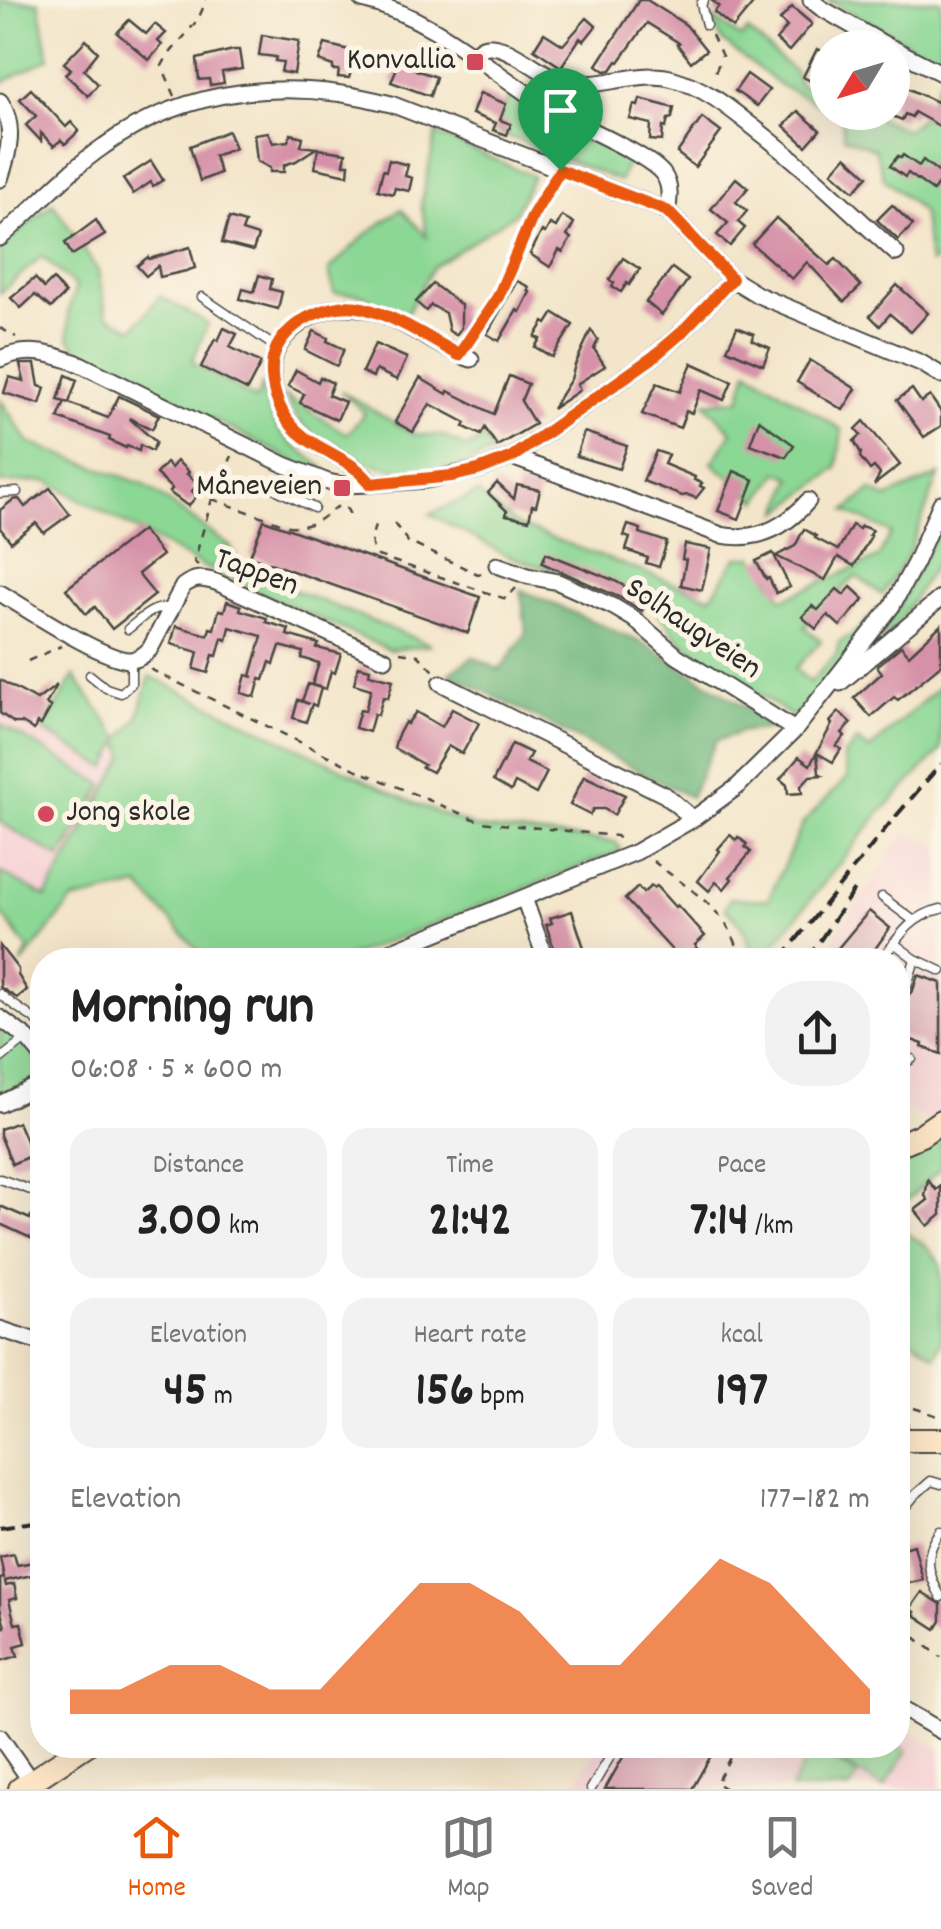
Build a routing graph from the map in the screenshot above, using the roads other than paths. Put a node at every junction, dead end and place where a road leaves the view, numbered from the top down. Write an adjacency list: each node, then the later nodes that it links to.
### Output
1 (362, 0): 6 (street)
2 (704, 0): 4 (lane)
3 (811, 0): 5 (street)
4 (706, 25)
5 (860, 30)
6 (474, 54): 12 (street); 15 (street)
7 (910, 57): 8 (street)
8 (941, 73)
9 (0, 101): 11 (street)
10 (560, 170): 12 (street); 13 (lane); 14 (street)
11 (0, 180)
12 (667, 211): 16 (street)
13 (533, 215)
14 (4, 228)
15 (896, 254)
16 (732, 279): 22 (street); 23 (street)
17 (202, 297): 19 (lane)
18 (498, 297): 20 (lane)
19 (276, 348): 20 (street); 24 (street)
20 (465, 357)
21 (0, 360): 24 (street)
22 (941, 376)
23 (512, 457): 24 (street); 28 (street)
24 (371, 484)
25 (277, 490): 30 (lane)
26 (0, 492): 27 (lane)
27 (18, 492)
28 (808, 501)
29 (941, 503): 40 (street)
30 (314, 508)
31 (497, 565): 41 (street, Solhaugveien)
32 (0, 593): 36 (street)
33 (941, 598): 40 (street)
34 (171, 608): 35 (lane); 36 (street, Tappen); 37 (street, Tappen)
35 (128, 630)
36 (136, 658): 38 (lane)
37 (385, 659)
38 (90, 674)
39 (441, 682): 42 (street)
40 (818, 702): 41 (street)
41 (795, 730): 42 (street)
42 (693, 818): 44 (street)
43 (882, 897): 46 (lane)
44 (524, 898): 48 (street); 49 (street)
45 (941, 910): 46 (lane)
46 (914, 921): 47 (lane)
47 (894, 943): 50 (lane); 51 (lane)
48 (400, 948)
49 (542, 948)
50 (890, 948)
51 (901, 948)
52 (910, 955): 53 (lane)
53 (915, 959): 54 (lane); 55 (lane)
54 (941, 971)
55 (910, 976)
56 (0, 994): 57 (lane)
57 (30, 1017)
58 (0, 1018): 59 (street)
59 (27, 1038): 60 (street); 61 (lane)
60 (30, 1042)
61 (0, 1059)
62 (30, 1090): 63 (street)
63 (0, 1104)
64 (941, 1120): 65 (main road)
65 (910, 1139)
66 (0, 1179): 67 (lane)
67 (30, 1190)
68 (0, 1329): 69 (street)
69 (30, 1338)
70 (910, 1440): 71 (main road)
71 (941, 1440)
72 (941, 1484): 73 (lane)
73 (910, 1501)
74 (941, 1531): 75 (lane)
75 (941, 1597)
76 (910, 1713): 77 (street)
77 (941, 1731)
78 (0, 1737): 81 (street)
79 (68, 1758): 81 (main road)
80 (610, 1758): 82 (lane)
81 (29, 1786)
82 (590, 1789)

